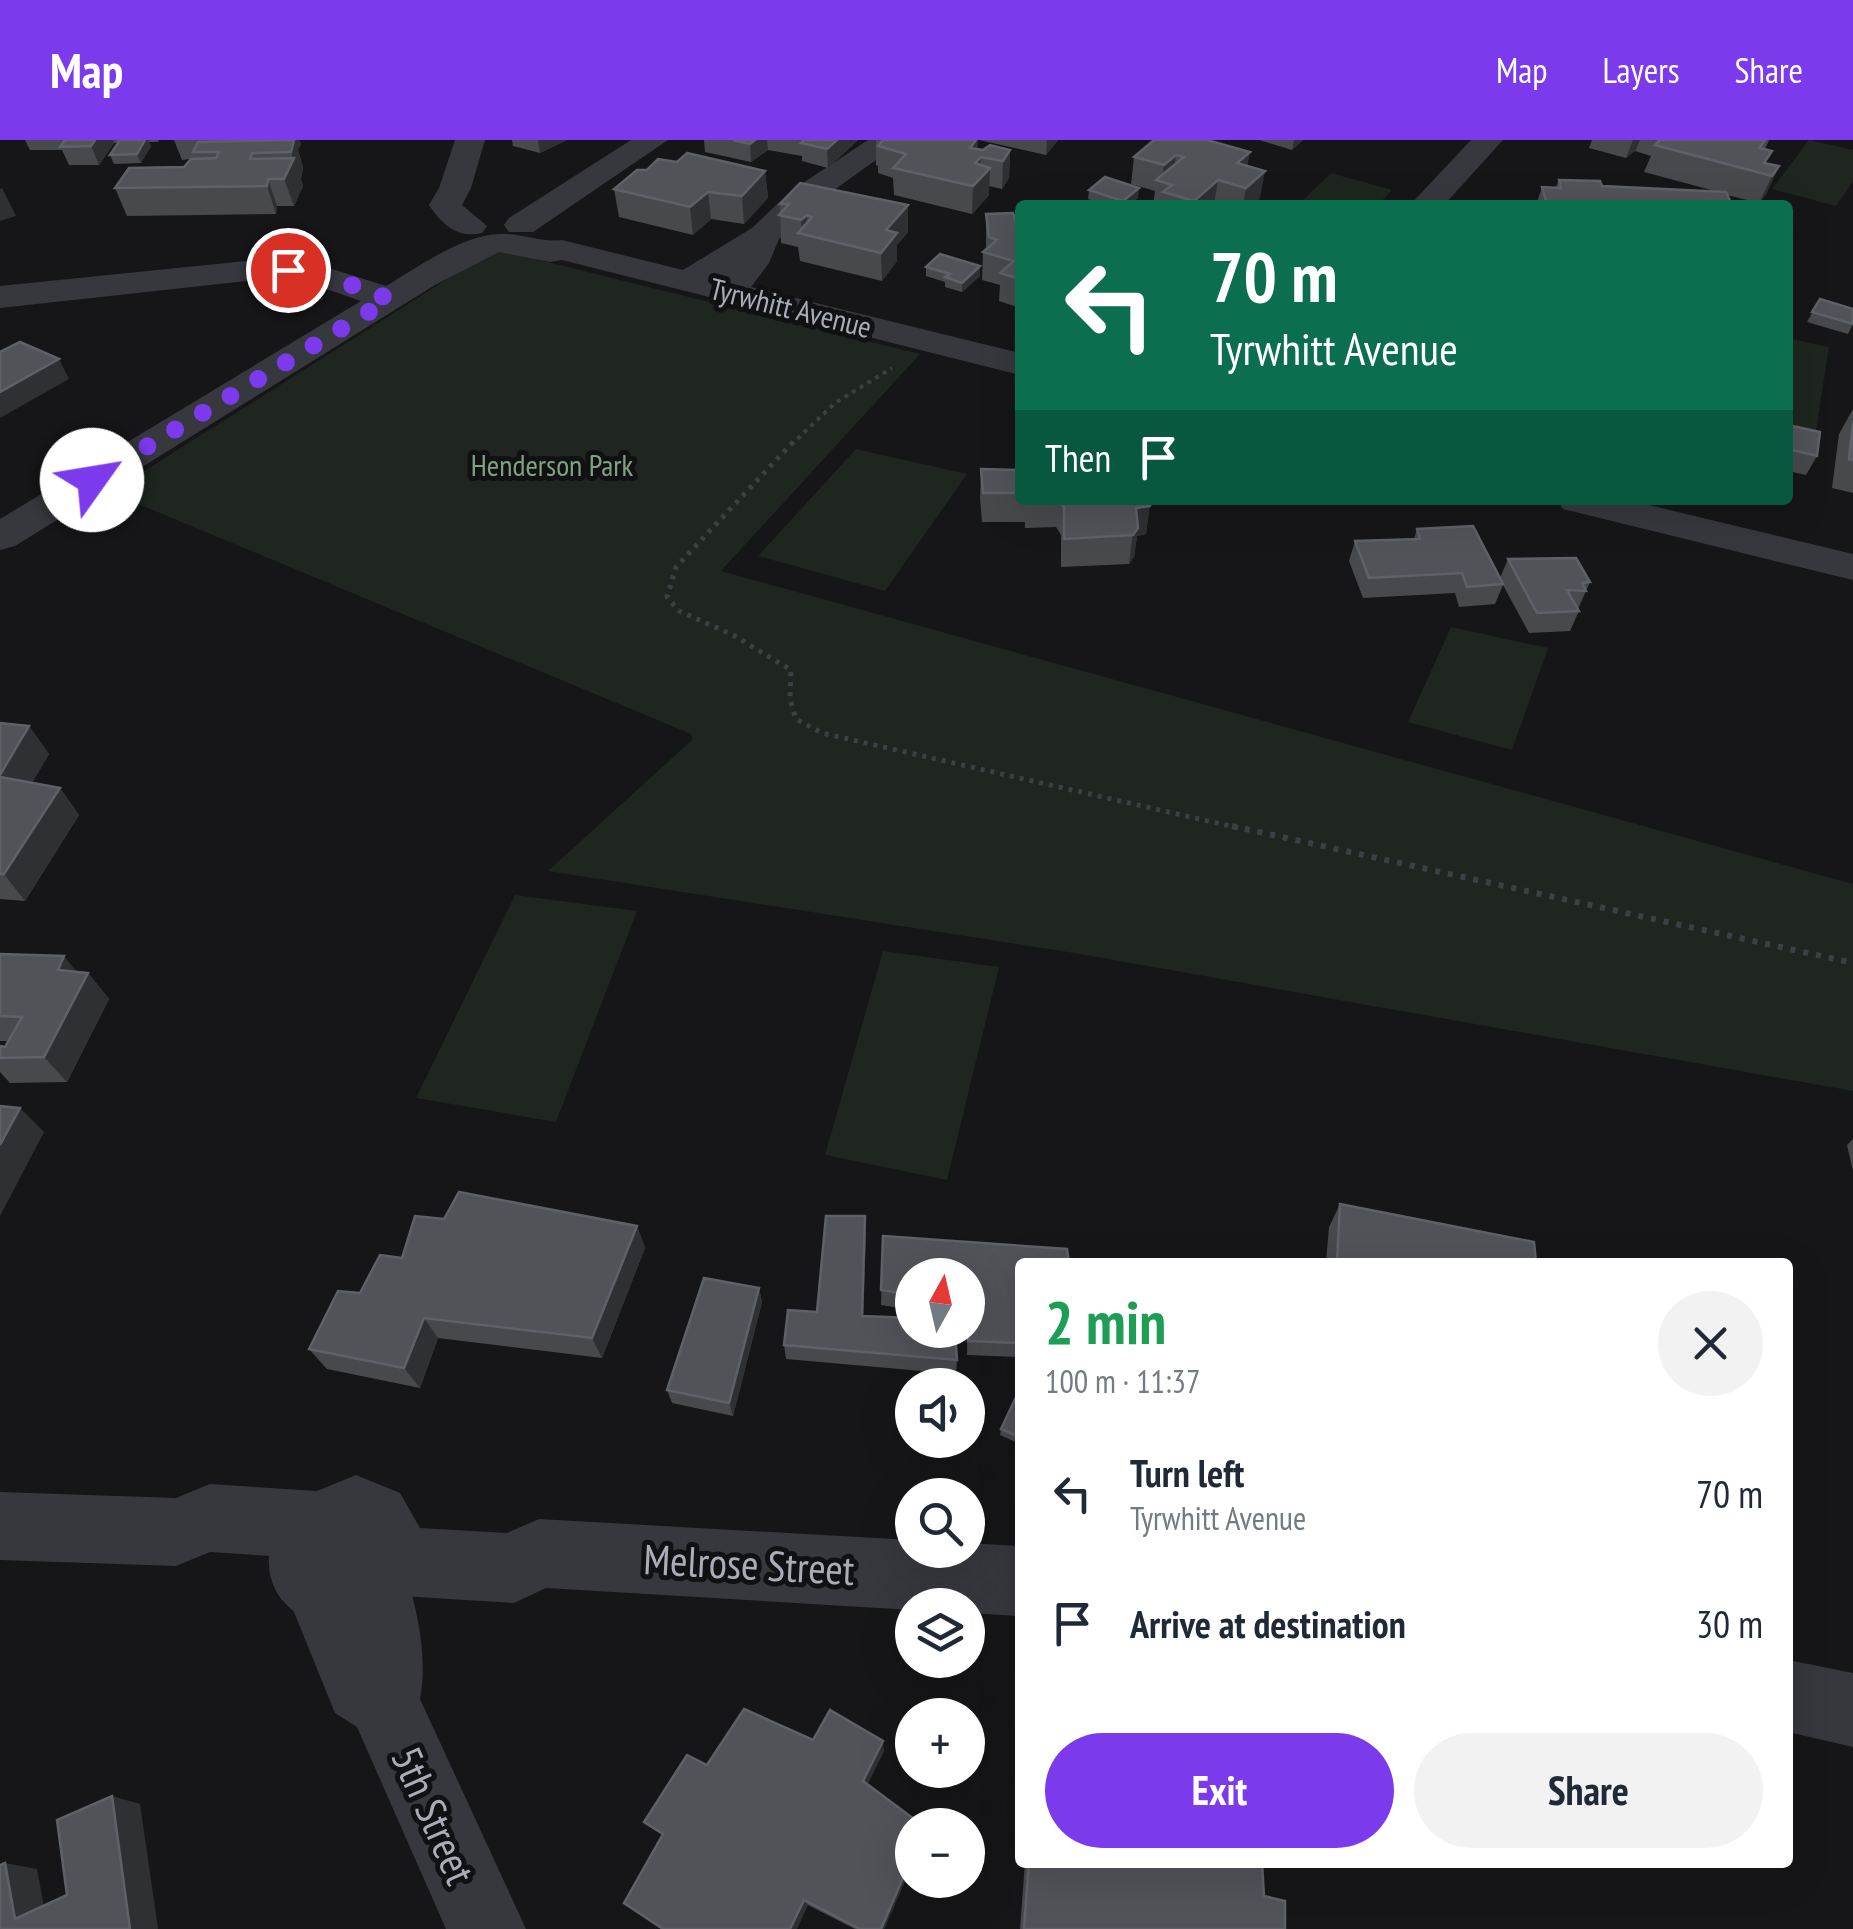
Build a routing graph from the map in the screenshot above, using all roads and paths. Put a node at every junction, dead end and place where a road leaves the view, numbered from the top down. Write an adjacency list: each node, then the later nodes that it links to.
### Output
1 (470, 140): 6 (street)
2 (653, 140): 6 (street)
3 (889, 140): 7 (street)
4 (1488, 140): 5 (street)
5 (1431, 200)
6 (496, 230): 8 (street, Tyrwhitt Avenue); 11 (street)
7 (764, 234): 8 (street); 9 (street)
8 (688, 281): 9 (street, Tyrwhitt Avenue)
9 (730, 292): 12 (street, Tyrwhitt Avenue)
10 (0, 296): 11 (street)
11 (390, 299): 15 (street)
12 (921, 339): 13 (street, Tyrwhitt Avenue); 17 (path)
13 (1015, 363)
14 (1598, 505): 16 (street)
15 (0, 537)
16 (1853, 567)
17 (1853, 962)
18 (0, 1526): 19 (street, Melrose Street)
19 (348, 1556): 20 (street, Melrose Street); 23 (street, 5th Street)
20 (1015, 1581)
21 (1793, 1697): 22 (street)
22 (1853, 1710)
23 (486, 1929)

